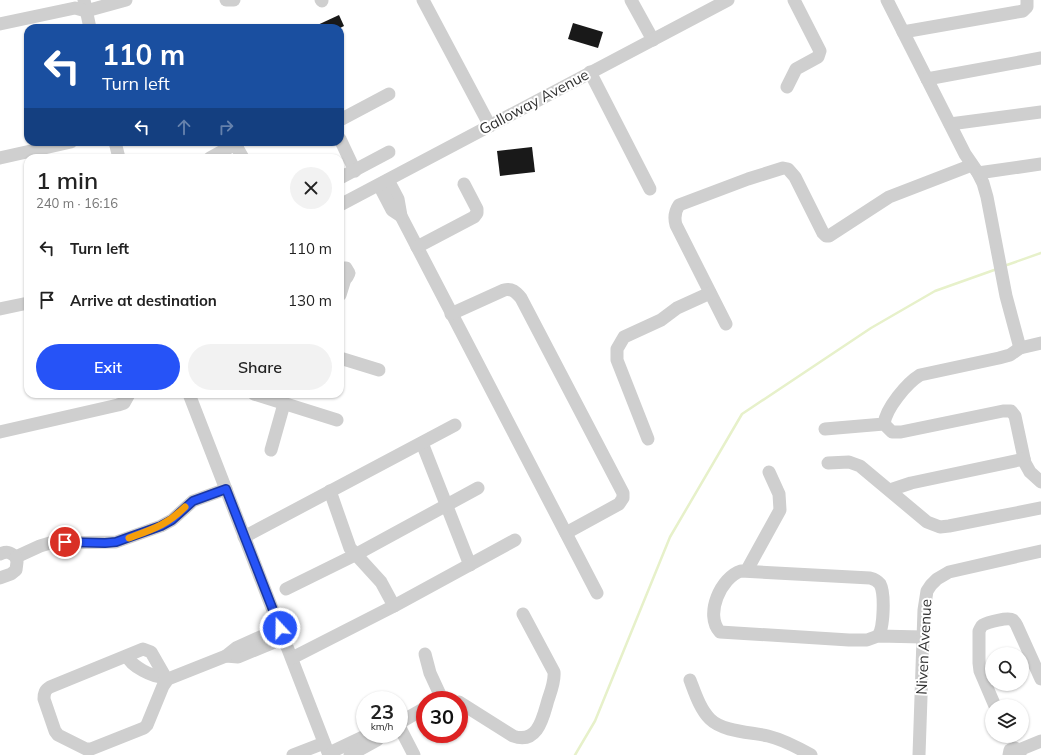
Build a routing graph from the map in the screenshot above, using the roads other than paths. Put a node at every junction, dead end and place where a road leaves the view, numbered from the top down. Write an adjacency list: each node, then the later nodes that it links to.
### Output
1 (126, 0): 10 (street)
2 (226, 0): 3 (street)
3 (234, 0)
4 (422, 0): 23 (street)
5 (631, 0): 14 (street)
6 (728, 0): 14 (street, Galloway Avenue)
7 (794, 0): 18 (street)
8 (887, 0): 13 (street)
9 (1027, 0): 13 (street)
10 (82, 5): 11 (street); 12 (street)
11 (0, 24)
12 (89, 24)
13 (903, 32): 17 (street)
14 (653, 40): 16 (street, Galloway Avenue)
15 (1041, 58): 17 (street)
16 (590, 72): 23 (street, Galloway Avenue); 36 (street)
17 (927, 79): 22 (street)
18 (787, 87)
19 (389, 94): 21 (street)
20 (1041, 112): 22 (street)
21 (344, 118)
22 (950, 124): 31 (street)
23 (490, 126): 34 (street, Galloway Avenue)
24 (53, 146): 29 (street)
25 (232, 146): 28 (street)
26 (343, 146): 32 (street)
27 (389, 152): 32 (street)
28 (217, 154)
29 (0, 158)
30 (1041, 164): 31 (street)
31 (975, 169): 39 (street); 45 (street)
32 (355, 171): 33 (street)
33 (344, 176)
34 (384, 182): 37 (street, Galloway Avenue); 38 (street)
35 (464, 184): 38 (street)
36 (650, 189)
37 (344, 203)
38 (416, 247): 42 (street)
39 (710, 293): 43 (street); 57 (street)
40 (24, 304): 41 (street)
41 (0, 309)
42 (451, 314): 70 (street); 70 (street)
43 (726, 324)
44 (1041, 343): 45 (street)
45 (1020, 348): 53 (street)
46 (344, 359): 47 (street)
47 (379, 370)
48 (127, 398): 56 (street)
49 (191, 398): 65 (street)
50 (266, 398): 51 (street)
51 (284, 404): 52 (street); 59 (street)
52 (337, 420)
53 (884, 424): 55 (street); 60 (street)
54 (455, 425): 58 (street)
55 (825, 430)
56 (0, 432)
57 (648, 439)
58 (422, 443): 67 (street); 68 (street)
59 (271, 450)
60 (1024, 459): 63 (street); 66 (street)
61 (828, 463): 66 (street)
62 (769, 472): 78 (street)
63 (1041, 482)
64 (478, 488): 68 (street)
65 (226, 489): 71 (street); 76 (street)
66 (890, 490): 69 (street)
67 (330, 491): 71 (street); 75 (street)
68 (447, 506): 75 (street); 77 (street)
69 (1041, 508)
70 (566, 533): 81 (street)
71 (244, 537): 84 (street)
72 (515, 540): 77 (street)
73 (1041, 551): 86 (street, Niven Avenue)
74 (0, 554): 76 (street)
75 (355, 555): 80 (street); 82 (street)
76 (16, 557): 79 (street)
77 (470, 565): 82 (street)
78 (747, 570): 85 (street); 85 (street)
79 (0, 578)
80 (286, 588)
81 (597, 593)
82 (394, 606): 89 (street)
83 (523, 614): 95 (street)
84 (282, 633): 89 (street); 90 (street)
85 (878, 636): 86 (street)
86 (923, 637): 106 (street, Niven Avenue)
87 (426, 654): 93 (street)
88 (127, 656): 90 (street); 90 (street); 90 (street)
89 (292, 658): 101 (street)
90 (166, 678)
91 (1041, 679): 94 (street)
92 (690, 680): 105 (street)
93 (440, 691)
94 (992, 699)
95 (468, 708)
96 (356, 739): 101 (street)
97 (1041, 740): 100 (street)
98 (372, 743): 103 (street)
99 (408, 743): 104 (street)
100 (1014, 749)
101 (327, 750): 102 (street)
102 (293, 755)
103 (350, 755)
104 (414, 755)
105 (811, 755)
106 (919, 755)

